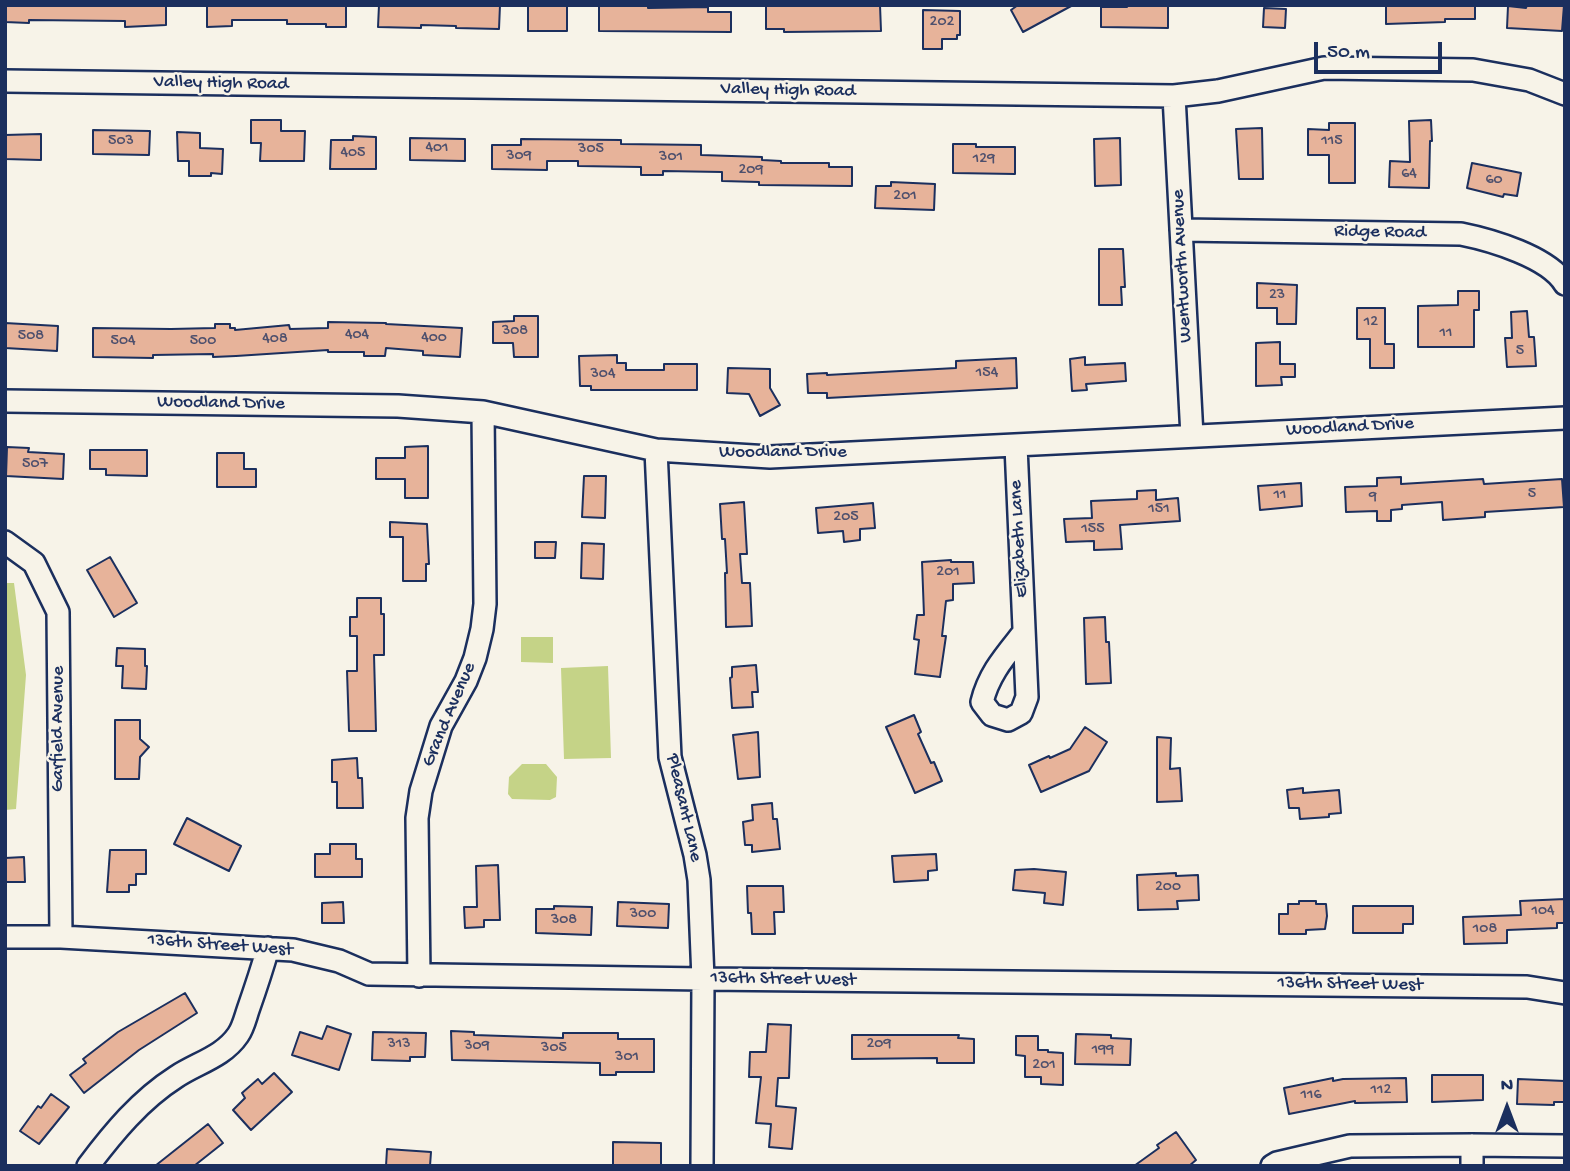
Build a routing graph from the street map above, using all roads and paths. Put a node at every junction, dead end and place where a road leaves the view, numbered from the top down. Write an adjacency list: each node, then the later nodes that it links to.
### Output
1 (5, 81): 3 (street, Valley High Road)
2 (1565, 94): 3 (street, Valley High Road)
3 (1174, 96): 4 (street, Wentworth Avenue)
4 (1181, 230): 5 (street, Ridge Road); 9 (street, Wentworth Avenue)
5 (1565, 285)
6 (5, 401): 7 (street, Woodland Drive)
7 (482, 412): 11 (street, Woodland Drive); 17 (street, Grand Avenue)
8 (1565, 418): 9 (street, Woodland Drive)
9 (1192, 436): 10 (street, Woodland Drive)
10 (1016, 446): 11 (street, Woodland Drive); 13 (street, Elizabeth Lane)
11 (656, 450): 18 (street, Pleasant Lane)
12 (5, 542): 15 (street, Garfield Avenue)
13 (1024, 632)
14 (5, 937): 15 (street, 136th Street West)
15 (61, 937): 16 (street, 136th Street West)
16 (268, 948): 17 (street, 136th Street West); 22 (street)
17 (419, 976): 18 (street, 136th Street West)
18 (704, 979): 19 (street, 136th Street West); 23 (street, Pleasant Lane)
19 (1565, 993)
20 (1565, 1146): 21 (street)
21 (1472, 1155): 24 (street)
22 (89, 1166)
23 (702, 1166)
24 (1272, 1166)

